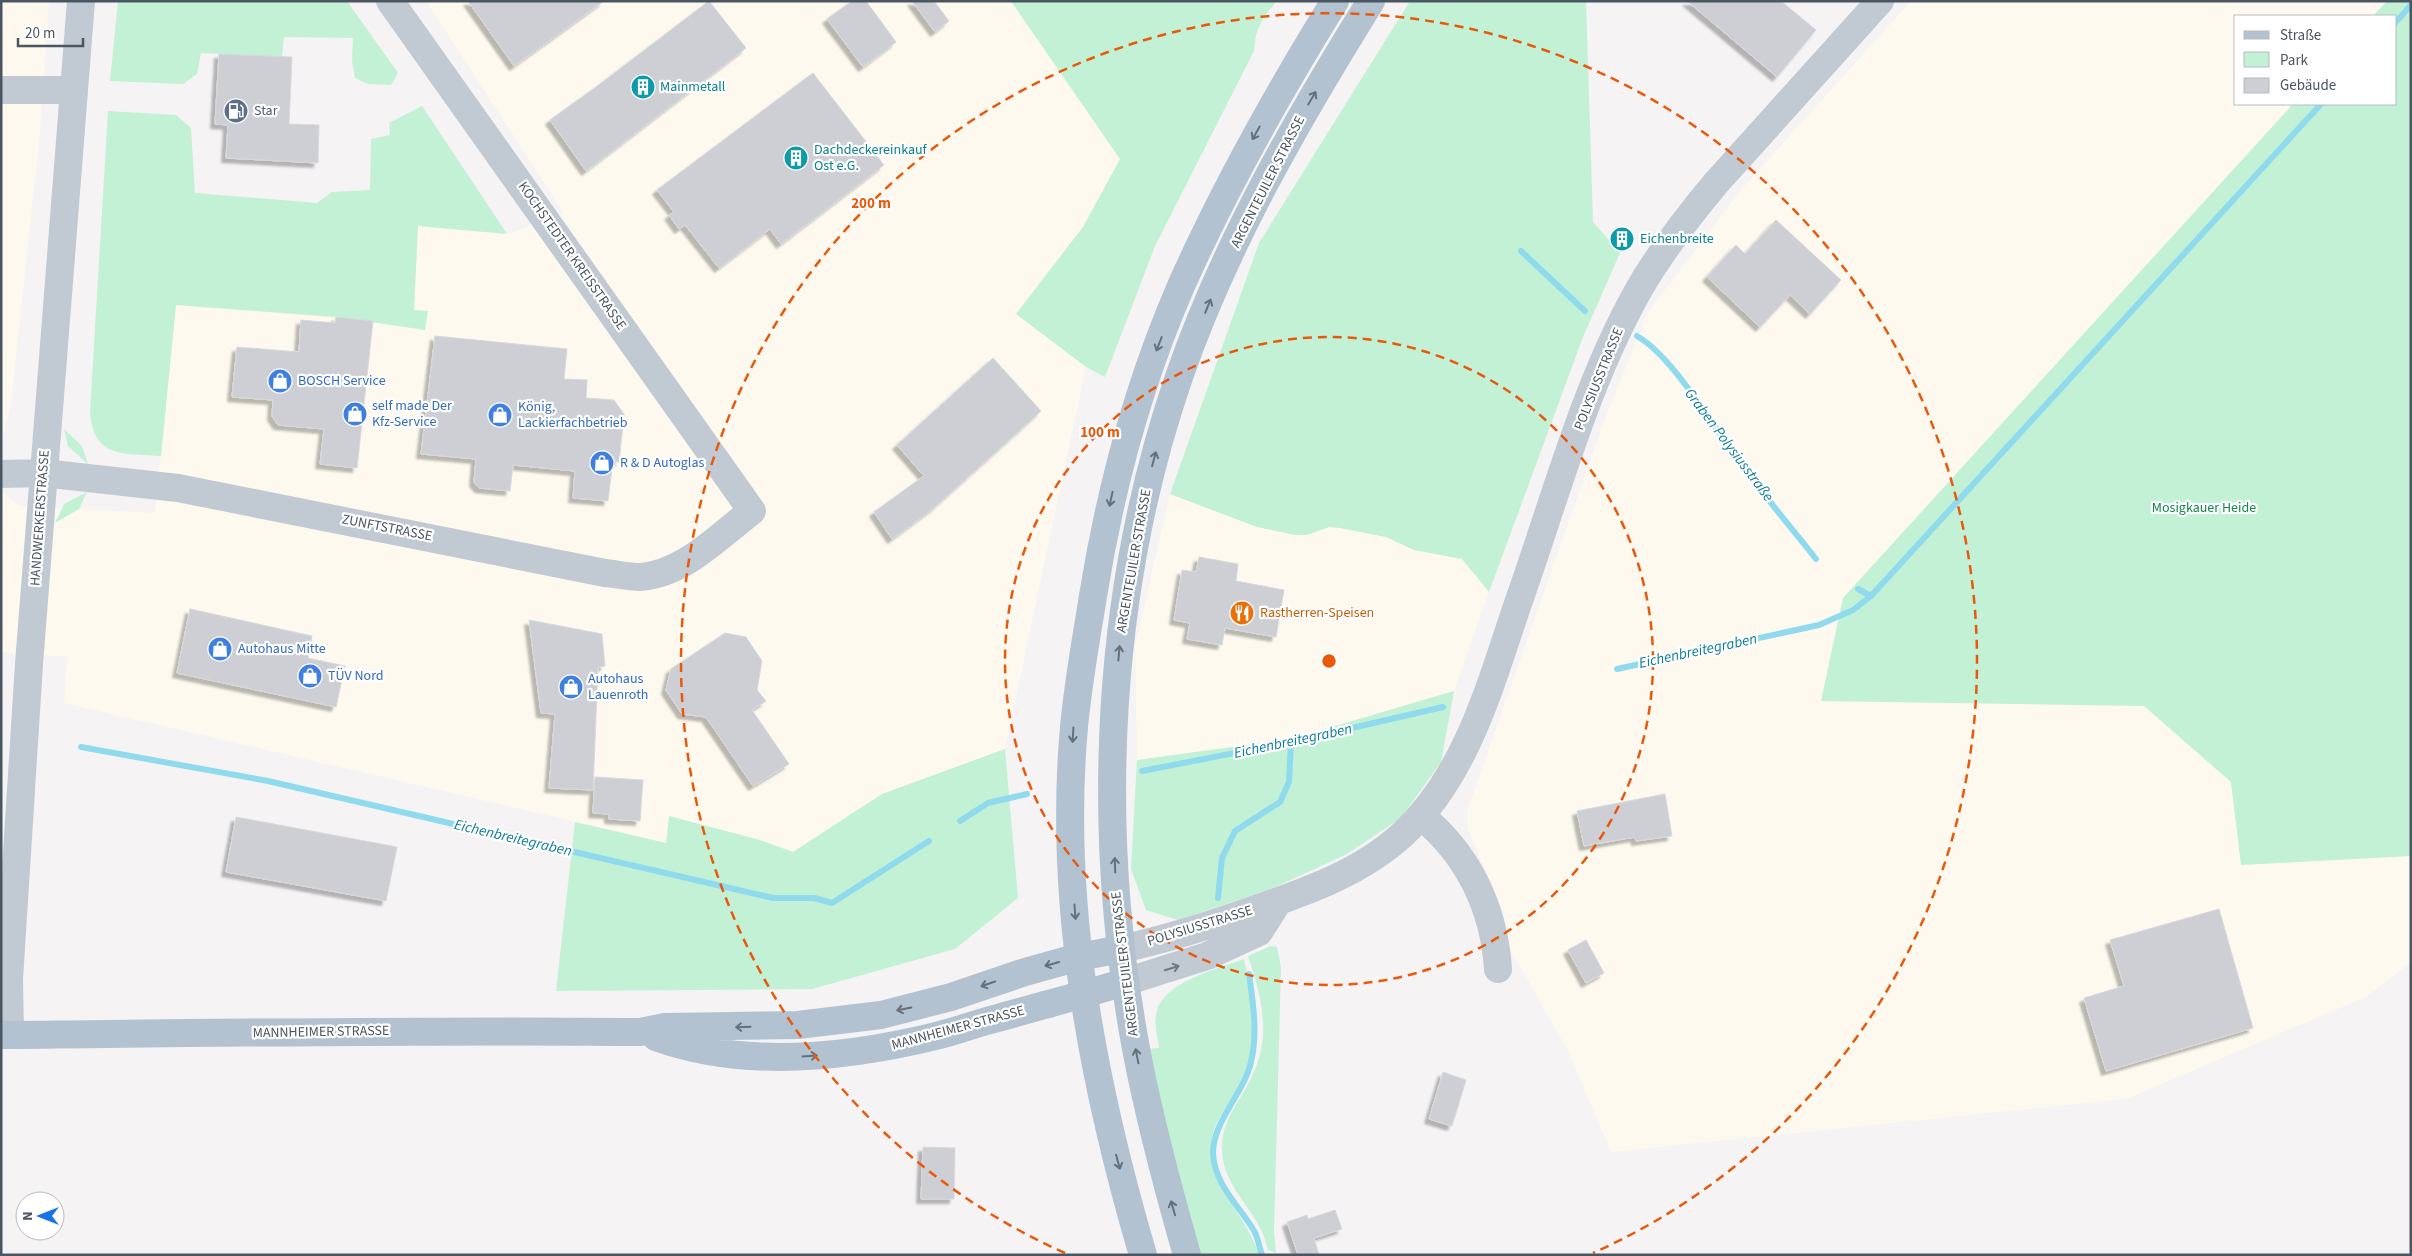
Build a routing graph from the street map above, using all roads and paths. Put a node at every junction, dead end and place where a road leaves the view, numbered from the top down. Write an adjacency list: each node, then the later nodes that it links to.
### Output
1 (81, 1): 7 (street, HANDWERKERSTRASSE)
2 (390, 1): 10 (street, KOCHSTEDTER KREISSTRASSE)
3 (1335, 1): 14 (main road, one-way to 14)
4 (1371, 1): 13 (main road, ARGENTEUILER STRASSE, one-way to 4)
5 (1880, 1): 11 (street, POLYSIUSSTRASSE)
6 (1, 90): 7 (street)
7 (74, 90): 9 (street, HANDWERKERSTRASSE)
8 (1, 474): 9 (street, ZUNFTSTRASSE)
9 (44, 474): 10 (street, ZUNFTSTRASSE); 19 (street, HANDWERKERSTRASSE)
10 (752, 511)
11 (1421, 816): 12 (street, POLYSIUSSTRASSE); 15 (street)
12 (1278, 902): 13 (street, POLYSIUSSTRASSE); 16 (street, POLYSIUSSTRASSE, one-way to 12)
13 (1121, 949): 14 (main road, MANNHEIMER STRASSE); 16 (main road, ARGENTEUILER STRASSE)
14 (1079, 957): 17 (main road); 18 (main road, MANNHEIMER STRASSE, one-way to 18)
15 (1498, 968)
16 (1125, 982): 17 (main road, MANNHEIMER STRASSE); 21 (main road, ARGENTEUILER STRASSE, one-way to 16)
17 (1084, 995): 18 (main road, MANNHEIMER STRASSE, one-way to 17); 20 (main road, one-way to 20)
18 (640, 1032): 19 (main road, MANNHEIMER STRASSE)
19 (5, 1035)
20 (1143, 1255)
21 (1187, 1255)

